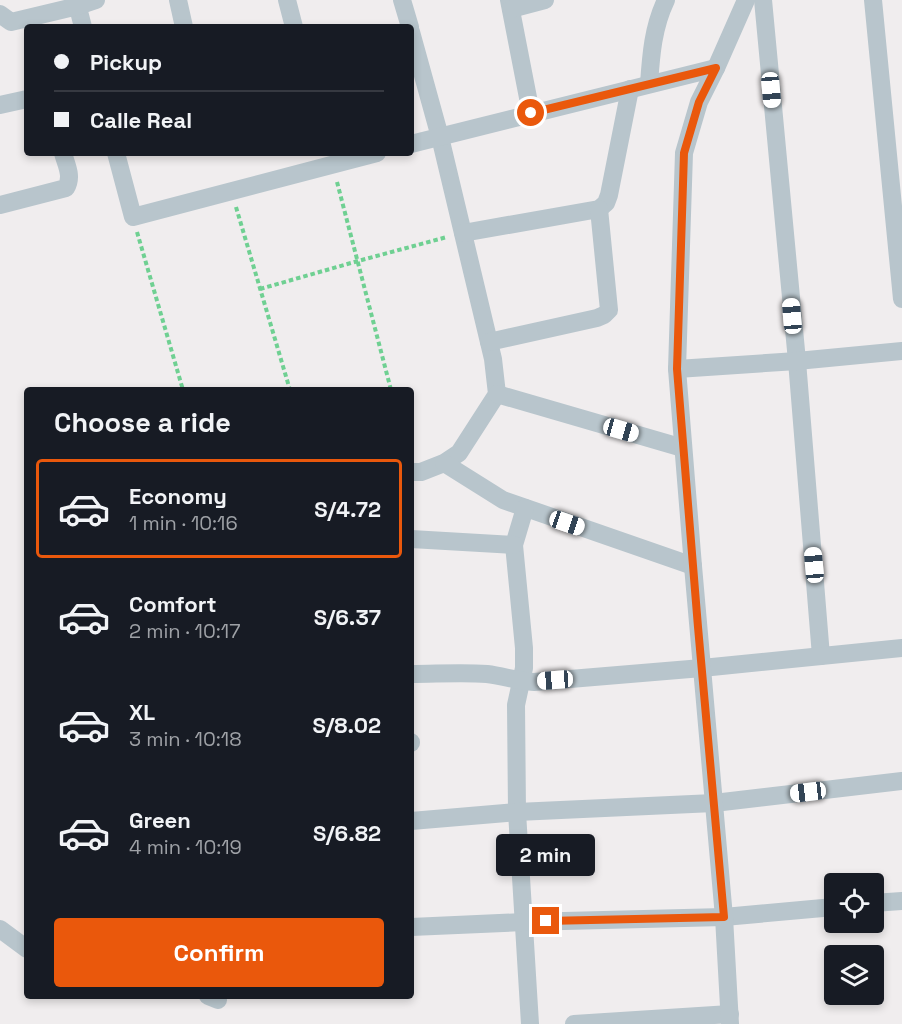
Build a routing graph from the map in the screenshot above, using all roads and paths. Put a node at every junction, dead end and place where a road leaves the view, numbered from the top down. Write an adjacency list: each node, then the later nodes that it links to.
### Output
1 (96, 0): 10 (street)
2 (178, 0): 14 (street)
3 (287, 0): 15 (street)
4 (402, 0): 16 (street)
5 (545, 0): 11 (street)
6 (666, 0): 19 (street)
7 (746, 0): 18 (street)
8 (763, 0): 40 (street)
9 (873, 0): 37 (street)
10 (77, 3): 12 (street); 13 (street)
11 (510, 5): 23 (street)
12 (0, 14)
13 (82, 24)
14 (183, 24)
15 (293, 24)
16 (409, 24)
17 (414, 43): 24 (street)
18 (716, 68): 19 (street); 41 (street)
19 (649, 84): 20 (street)
20 (630, 89): 23 (street); 32 (street)
21 (24, 100): 22 (street)
22 (0, 105)
23 (531, 113): 24 (street)
24 (440, 137): 25 (street); 34 (street)
25 (414, 143)
26 (64, 156): 31 (street)
27 (117, 156): 33 (street)
28 (354, 156): 29 (street)
29 (331, 159): 30 (street); 35 (path)
30 (231, 192): 33 (street); 36 (path)
31 (0, 205)
32 (599, 209): 34 (street); 38 (street)
33 (133, 217): 42 (path)
34 (463, 233): 35 (path); 38 (street)
35 (358, 261): 36 (path); 44 (path)
36 (260, 289): 43 (path)
37 (902, 299)
38 (489, 342): 45 (street)
39 (902, 351): 40 (street)
40 (797, 361): 41 (street); 54 (street)
41 (677, 369): 46 (street)
42 (182, 387)
43 (289, 387)
44 (391, 387)
45 (497, 394): 46 (street); 47 (street)
46 (683, 448): 52 (street)
47 (444, 463): 48 (street); 49 (street)
48 (414, 472)
49 (525, 508): 51 (street); 52 (street)
50 (414, 539): 51 (street)
51 (514, 545): 57 (street)
52 (693, 566): 55 (street)
53 (902, 648): 54 (street)
54 (821, 656): 55 (street)
55 (702, 668): 57 (street); 59 (street)
56 (414, 674): 57 (street)
57 (520, 681): 60 (street)
58 (902, 781): 59 (street)
59 (714, 803): 60 (street); 65 (street)
60 (517, 812): 61 (street); 66 (street)
61 (414, 821)
62 (902, 901): 63 (street)
63 (884, 902)
64 (824, 908): 65 (street)
65 (724, 917): 66 (street); 70 (street)
66 (524, 922): 67 (street); 71 (street)
67 (414, 927)
68 (0, 929): 69 (street)
69 (24, 947)
70 (730, 1019): 72 (street)
71 (530, 1024)
72 (574, 1024)

